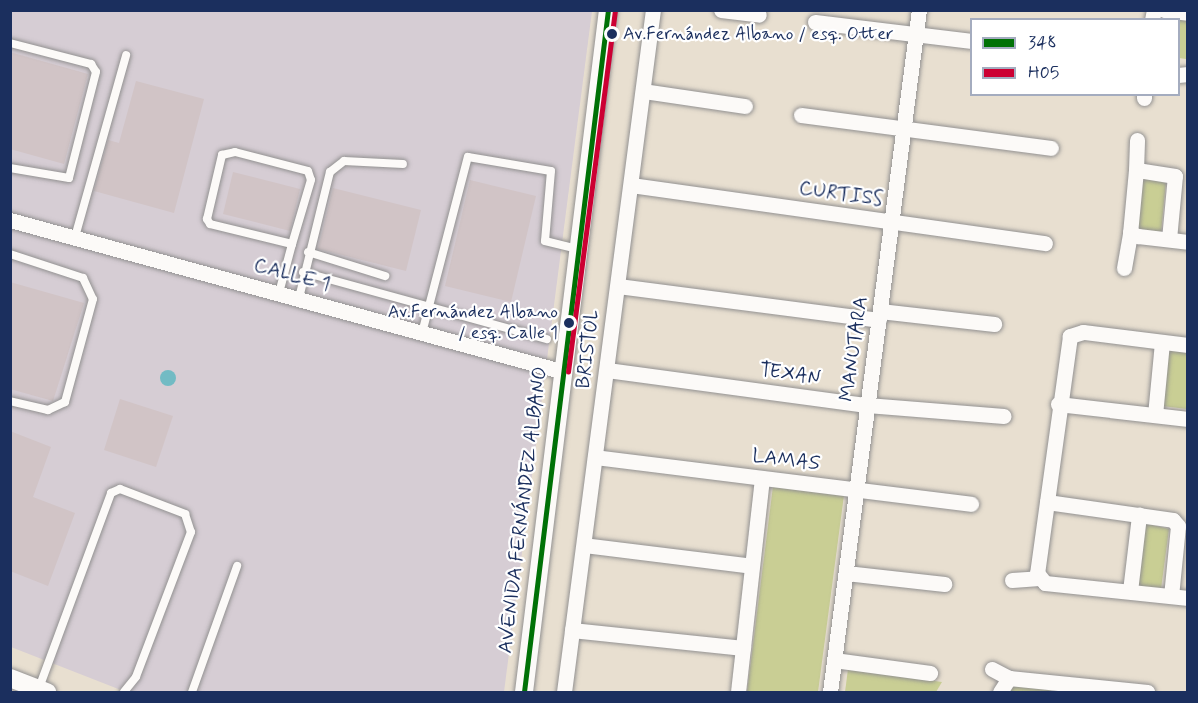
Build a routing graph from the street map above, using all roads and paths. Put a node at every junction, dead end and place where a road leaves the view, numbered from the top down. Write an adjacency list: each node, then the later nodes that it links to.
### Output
1 (608, 10): 32 (street, AVENIDA FERNÁNDEZ ALBANO)
2 (653, 10): 13 (street, BRISTOL)
3 (721, 10): 7 (street)
4 (920, 10): 9 (street, MANUTARA)
5 (1164, 10): 6 (street)
6 (1188, 13)
7 (759, 15)
8 (815, 22): 9 (street)
9 (916, 35): 10 (street); 16 (street, MANUTARA)
10 (970, 41)
11 (10, 43): 20 (lane)
12 (126, 55): 27 (lane)
13 (643, 91): 14 (street); 23 (street, BRISTOL)
14 (745, 106)
15 (801, 115): 16 (street)
16 (904, 131): 18 (street); 25 (street, MANUTARA)
17 (1137, 140): 21 (street)
18 (1051, 148)
19 (403, 164): 33 (lane)
20 (10, 168)
21 (1136, 170): 22 (street); 26 (street)
22 (1180, 173): 28 (street)
23 (631, 185): 25 (street, CURTISS); 38 (street, BRISTOL)
24 (10, 220): 27 (street, CALLE 1)
25 (892, 222): 30 (street, CURTISS); 42 (street, MANUTARA)
26 (1130, 233): 28 (street); 35 (street)
27 (75, 237): 39 (street, CALLE 1)
28 (1169, 240): 29 (street)
29 (1188, 242)
30 (1045, 243)
31 (292, 244): 31 (lane); 39 (lane)
32 (577, 249): 41 (lane); 49 (street, AVENIDA FERNÁNDEZ ALBANO)
33 (308, 252): 36 (lane); 37 (lane)
34 (10, 254): 50 (lane)
35 (1124, 268)
36 (303, 272): 40 (lane); 41 (lane)
37 (385, 276)
38 (618, 286): 42 (street); 48 (street, BRISTOL)
39 (279, 293): 40 (street, CALLE 1)
40 (299, 298): 44 (street, CALLE 1)
41 (428, 307): 44 (lane); 45 (lane)
42 (880, 316): 43 (street); 52 (street, MANUTARA)
43 (994, 324)
44 (422, 333): 49 (street, CALLE 1)
45 (547, 339)
46 (1162, 342): 47 (street); 51 (street); 53 (street)
47 (1188, 345)
48 (607, 370): 52 (street, TEXAN); 56 (street, BRISTOL)
49 (561, 371): 84 (street, AVENIDA FERNÁNDEZ ALBANO)
50 (10, 401)
51 (1058, 404): 53 (street); 59 (street)
52 (867, 405): 54 (street, TEXAN); 58 (street, MANUTARA)
53 (1155, 415): 55 (street)
54 (1004, 416)
55 (1188, 419)
56 (595, 457): 57 (street, LAMAS); 63 (street, BRISTOL)
57 (762, 478): 58 (street, LAMAS); 65 (street)
58 (857, 490): 60 (street, LAMAS); 66 (street, MANUTARA)
59 (1047, 502): 61 (street); 67 (street)
60 (971, 504)
61 (1139, 515): 62 (street); 70 (street)
62 (1182, 522): 71 (street)
63 (584, 545): 65 (street); 73 (street, BRISTOL)
64 (237, 566): 83 (lane)
65 (752, 566): 74 (street)
66 (846, 573): 69 (street); 75 (street, MANUTARA)
67 (1040, 579): 68 (street); 70 (street)
68 (1012, 580)
69 (944, 584)
70 (1130, 591): 71 (street)
71 (1171, 596): 72 (street)
72 (1188, 598)
73 (572, 630): 74 (street); 85 (street, BRISTOL)
74 (743, 648): 86 (street)
75 (834, 660): 77 (street); 87 (street, MANUTARA)
76 (992, 669): 79 (street)
77 (930, 673)
78 (10, 678): 81 (street)
79 (1009, 678): 80 (street); 88 (street)
80 (1059, 688): 89 (street)
81 (43, 691): 82 (lane)
82 (124, 693)
83 (192, 693)
84 (524, 693)
85 (564, 693)
86 (738, 693)
87 (830, 693)
88 (1000, 693)
89 (1147, 693)

